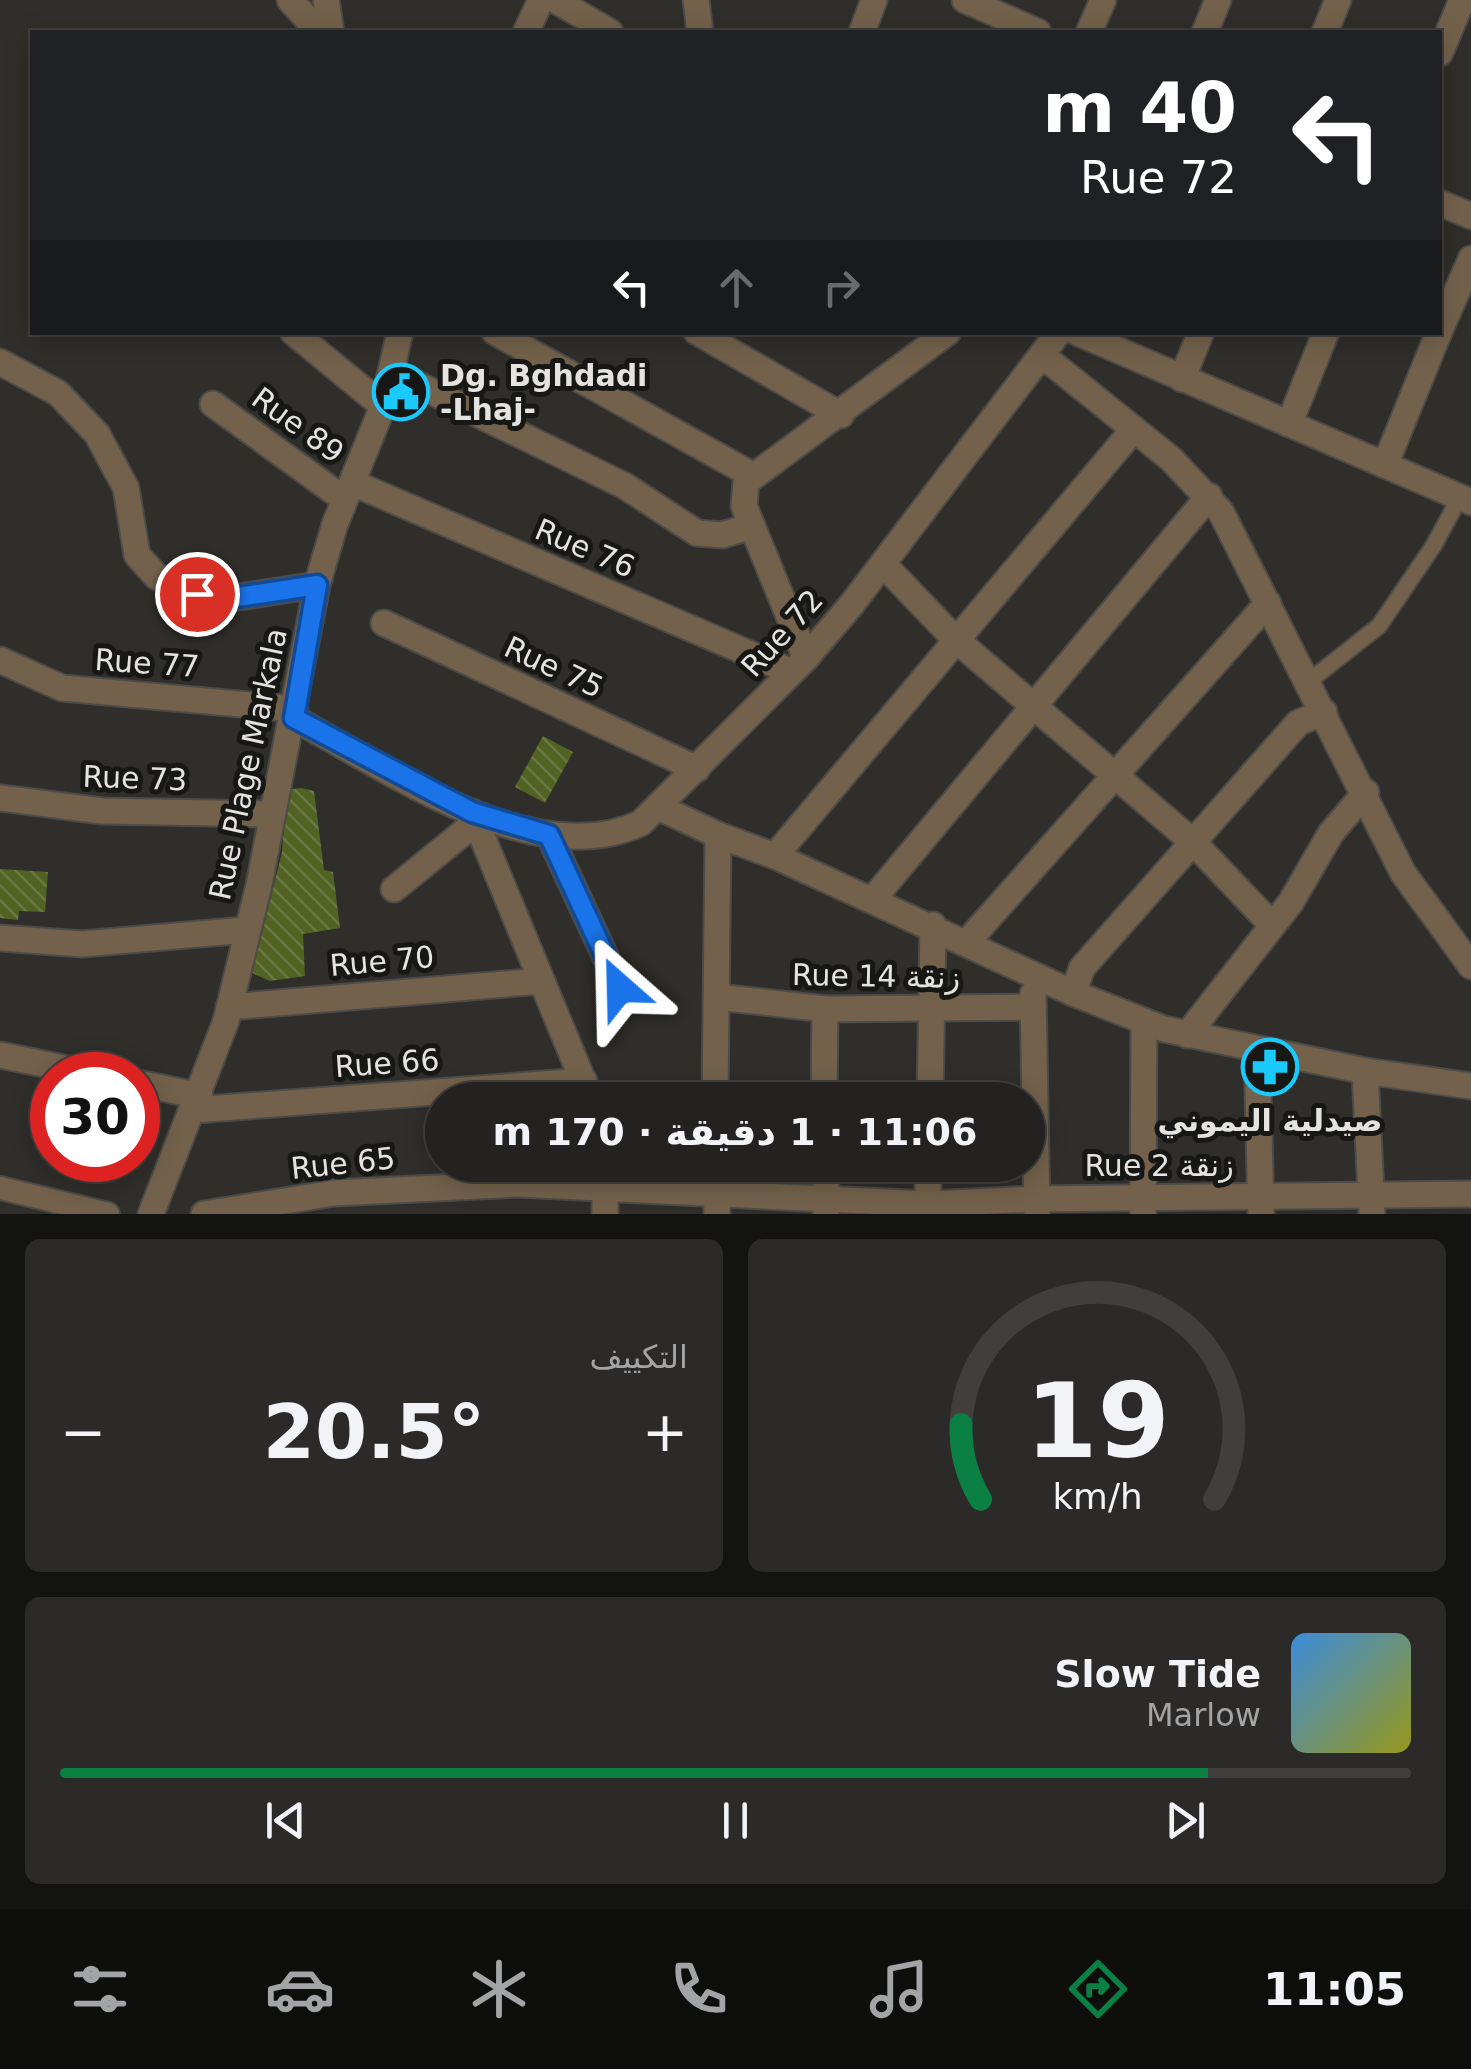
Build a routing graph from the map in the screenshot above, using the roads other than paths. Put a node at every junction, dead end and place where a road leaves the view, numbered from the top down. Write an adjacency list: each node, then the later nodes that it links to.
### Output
1 (290, 0): 12 (street)
2 (326, 0): 13 (street)
3 (541, 0): 14 (street)
4 (555, 0): 15 (street)
5 (696, 0): 16 (street)
6 (874, 0): 17 (street)
7 (1102, 0): 19 (street)
8 (1218, 0): 20 (street)
9 (1338, 0): 21 (street)
10 (1462, 0): 22 (street)
11 (978, 10): 18 (street)
12 (317, 30)
13 (331, 30)
14 (527, 30)
15 (607, 30)
16 (700, 30)
17 (863, 30)
18 (1033, 30)
19 (1090, 30)
20 (1206, 30)
21 (1326, 30)
22 (1442, 49)
23 (1442, 204): 24 (street)
24 (1471, 216)
25 (1471, 259): 26 (street)
26 (1442, 324)
27 (298, 335): 42 (street)
28 (400, 335): 39 (street, Rue Plage Markala)
29 (500, 335): 47 (street)
30 (702, 335): 43 (street)
31 (1073, 335): 37 (street, Rue 72)
32 (1081, 335): 40 (street)
33 (1200, 335): 40 (street)
34 (1325, 335): 44 (street)
35 (1437, 335): 46 (street)
36 (933, 336): 43 (street)
37 (1043, 356): 45 (street); 52 (street, Rue 72)
38 (0, 362): 53 (street)
39 (394, 373): 42 (street, Rue Plage Markala); 51 (street)
40 (1182, 379): 44 (street)
41 (213, 404): 48 (street, Rue 89)
42 (383, 406): 48 (street, Rue Plage Markala)
43 (841, 415): 47 (street)
44 (1288, 424): 46 (street)
45 (1134, 429): 49 (street); 56 (street)
46 (1385, 465): 50 (street)
47 (752, 474): 51 (street)
48 (348, 491): 53 (street, Rue Plage Markala); 58 (street, Rue 76)
49 (1209, 496): 54 (street); 60 (street)
50 (1465, 499): 59 (lane)
51 (752, 526): 58 (street)
52 (883, 564): 56 (street); 58 (street, Rue 72)
53 (317, 585): 62 (street, Rue Plage Markala)
54 (1268, 603): 59 (street); 64 (street)
55 (384, 623): 63 (street, Rue 75)
56 (955, 639): 60 (street); 73 (street)
57 (0, 660): 62 (street, Rue 77)
58 (799, 665): 63 (street, Rue 72)
59 (1308, 682): 61 (street)
60 (1036, 704): 64 (street); 75 (street)
61 (1324, 712): 65 (street); 72 (street)
62 (294, 713): 68 (street, Rue Plage Markala); 69 (street, Rue 72)
63 (696, 769): 67 (street, Rue 72)
64 (1113, 775): 72 (street); 80 (street)
65 (1366, 792): 77 (street); 81 (street)
66 (0, 798): 68 (street, Rue 73)
67 (658, 807): 70 (street, Rue 72); 71 (street)
68 (269, 814): 78 (street, Rue Plage Markala)
69 (473, 818): 70 (street, Rue 72); 74 (street); 83 (street)
70 (549, 835): 85 (street)
71 (718, 835): 73 (street); 86 (street)
72 (1193, 842): 77 (street); 84 (street)
73 (775, 856): 75 (street)
74 (394, 889)
75 (873, 899): 76 (street)
76 (933, 925): 80 (street); 90 (street)
77 (1272, 925): 92 (street)
78 (246, 930): 79 (street); 87 (street, Rue Plage Markala)
79 (0, 938)
80 (967, 942): 82 (street)
81 (1471, 966)
82 (1033, 974): 84 (street); 88 (street)
83 (541, 981): 87 (street, Rue 70); 97 (street)
84 (1073, 993): 91 (street)
85 (631, 997)
86 (718, 997): 89 (street, Rue 14 زنقة); 98 (street)
87 (229, 1007): 104 (street, Rue Plage Markala)
88 (1033, 1007): 90 (street, Rue 14 زنقة); 114 (street)
89 (824, 1009): 90 (street, Rue 14 زنقة); 99 (street)
90 (930, 1010): 100 (street)
91 (1144, 1022): 92 (street); 115 (street)
92 (1187, 1035): 93 (street)
93 (1257, 1050): 96 (street); 112 (street)
94 (0, 1055): 95 (street)
95 (30, 1061)
96 (1365, 1071): 101 (street); 113 (street)
97 (583, 1082)
98 (716, 1082)
99 (824, 1082)
100 (930, 1082)
101 (1471, 1086)
102 (160, 1090): 104 (street, Rue 66)
103 (425, 1096): 104 (street, Rue 66)
104 (197, 1103): 119 (street, Rue Plage Markala)
105 (540, 1182): 120 (street, Rue 65)
106 (606, 1182): 121 (street)
107 (631, 1182): 111 (street, Rue 2 زنقة)
108 (928, 1182): 117 (street)
109 (0, 1188): 118 (street)
110 (1471, 1194): 113 (street, Rue 2 زنقة)
111 (717, 1203): 116 (street, Rue 2 زنقة)
112 (1261, 1205): 113 (street, Rue 2 زنقة); 115 (street, Rue 2 زنقة)
113 (1371, 1205)
114 (1037, 1206): 115 (street, Rue 2 زنقة); 117 (street, Rue 2 زنقة)
115 (1143, 1206)
116 (826, 1207): 117 (street, Rue 2 زنقة)
117 (928, 1209)
118 (108, 1214)
119 (151, 1214)
120 (204, 1214)
121 (606, 1214)

